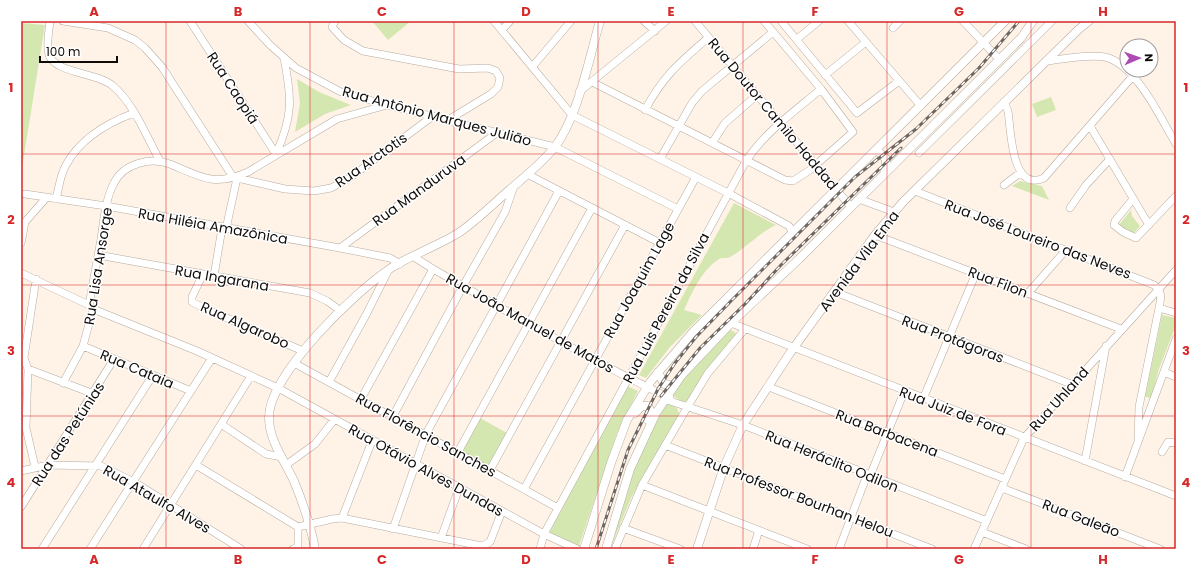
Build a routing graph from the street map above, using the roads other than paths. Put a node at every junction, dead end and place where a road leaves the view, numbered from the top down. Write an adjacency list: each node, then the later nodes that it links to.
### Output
1 (50, 21): 49 (street)
2 (63, 21): 72 (street)
3 (190, 21): 62 (street, Rua Caopiá)
4 (248, 21): 31 (street, Rua Antônio Marques Julião)
5 (494, 21): 24 (street)
6 (510, 21): 24 (street)
7 (571, 21): 35 (street)
8 (600, 21): 43 (main road)
9 (644, 21): 25 (street)
10 (666, 21): 25 (street)
11 (695, 21): 27 (street, Rua Doutor Camilo Haddad)
12 (764, 21): 26 (street)
13 (781, 21): 28 (street)
14 (820, 21): 28 (street)
15 (848, 21): 29 (street)
16 (900, 21): 23 (street)
17 (963, 21): 30 (street)
18 (1005, 21): 30 (main road)
19 (1033, 21): 32 (main road)
20 (1052, 21): 61 (street)
21 (1089, 21): 33 (main road, Avenida Vila Ema)
22 (331, 23): 52 (street)
23 (893, 28)
24 (502, 30): 35 (street)
25 (654, 30): 41 (street)
26 (773, 32): 36 (street); 42 (street)
27 (708, 38): 36 (street, Rua Doutor Camilo Haddad); 48 (street)
28 (797, 39): 37 (street)
29 (866, 42): 37 (street); 40 (street)
30 (985, 42): 32 (street); 47 (main road)
31 (284, 58): 46 (street, Rua Antônio Marques Julião); 62 (street)
32 (999, 59): 68 (main road)
33 (1046, 61): 34 (street); 45 (main road, Avenida Vila Ema)
34 (1119, 65)
35 (533, 66): 50 (street)
36 (732, 66): 44 (street, Rua Doutor Camilo Haddad); 54 (street)
37 (825, 76): 40 (street)
38 (1131, 78): 55 (street)
39 (1133, 78): 58 (street)
40 (899, 81): 47 (street)
41 (592, 82): 43 (street); 48 (street)
42 (821, 89): 53 (street, Rua Luis Pereira da Silva); 67 (street)
43 (579, 92): 50 (main road)
44 (757, 95): 53 (street, Rua Doutor Camilo Haddad); 57 (street)
45 (1004, 102): 69 (street); 77 (main road, Avenida Vila Ema)
46 (387, 105): 51 (street, Rua Antônio Marques Julião); 62 (street, Rua Lisa Ansorge)
47 (921, 106): 60 (main road)
48 (645, 110): 54 (street)
49 (134, 113): 65 (street); 82 (street)
50 (572, 115): 59 (main road); 63 (street)
51 (433, 116): 52 (street, Rua Antônio Marques Julião); 72 (street, Rua Arctotis)
52 (448, 120): 56 (street, Rua Antônio Marques Julião)
53 (782, 122): 66 (street, Rua Luis Pereira da Silva); 67 (street, Rua Doutor Camilo Haddad)
54 (678, 126): 57 (street); 63 (street)
55 (1090, 126): 64 (street); 69 (street)
56 (498, 132): 59 (street, Rua Antônio Marques Julião); 98 (street, Rua Manduruva)
57 (712, 143): 66 (street)
58 (1176, 144)
59 (555, 147): 70 (main road); 89 (street, Rua Antônio Marques Julião)
60 (877, 150): 68 (main road); 75 (main road)
61 (919, 153)
62 (276, 154): 72 (street, Rua Lisa Ansorge)
63 (660, 159): 71 (street)
64 (1110, 159): 84 (street); 88 (street)
65 (160, 161): 72 (street, Rua Lisa Ansorge); 85 (street, Rua Lisa Ansorge)
66 (746, 161): 67 (street); 78 (street, Rua Luis Pereira da Silva)
67 (816, 164): 75 (street, Rua Doutor Camilo Haddad)
68 (885, 173): 83 (main road)
69 (1020, 173): 73 (street)
70 (527, 174): 74 (main road); 76 (street)
71 (696, 177): 78 (street); 89 (street, Rua Joaquim Lage)
72 (235, 178): 93 (street)
73 (1004, 185)
74 (514, 186): 101 (main road); 111 (street)
75 (837, 189): 86 (street, Rua Doutor Camilo Haddad); 94 (main road)
76 (559, 191): 87 (street); 115 (street)
77 (915, 191): 90 (main road, Avenida Vila Ema); 99 (street, Rua José Loureiro das Neves)
78 (728, 193): 94 (street); 142 (street, Rua Luis Pereira da Silva)
79 (25, 194): 81 (street, Rua Hiléia Amazônica)
80 (1176, 196): 92 (street)
81 (46, 198): 82 (street, Rua Hiléia Amazônica); 96 (street)
82 (56, 199): 85 (street, Rua Hiléia Amazônica)
83 (859, 199): 86 (main road); 90 (street)
84 (1133, 199): 92 (street); 92 (street)
85 (106, 206): 93 (street, Rua Hiléia Amazônica); 100 (street, Rua Lisa Ansorge)
86 (851, 207): 121 (main road)
87 (592, 208): 91 (street); 120 (street)
88 (1070, 208)
89 (678, 209): 97 (street, Rua Joaquim Lage)
90 (894, 212): 95 (main road, Avenida Vila Ema)
91 (625, 225): 97 (street); 126 (street)
92 (1149, 225)
93 (224, 228): 98 (street, Rua Hiléia Amazônica); 109 (street)
94 (793, 234): 137 (main road)
95 (875, 235): 107 (street, Rua Filon); 113 (main road, Avenida Vila Ema)
96 (21, 243)
97 (660, 243): 134 (street, Rua Joaquim Lage)
98 (340, 248): 102 (street, Rua Hiléia Amazônica)
99 (1066, 250): 112 (street, Rua José Loureiro das Neves); 114 (street)
100 (98, 255): 108 (street, Rua Ingarana); 116 (street, Rua Lisa Ansorge)
101 (414, 257): 102 (main road); 103 (street, Rua João Manuel de Matos)
102 (400, 264): 105 (main road)
103 (433, 269): 111 (street, Rua João Manuel de Matos); 154 (street)
104 (1176, 270): 112 (street, Rua Uhland)
105 (388, 271): 118 (main road); 143 (street)
106 (21, 273): 110 (street, Rua Otávio Alves Dundas)
107 (976, 273): 114 (street, Rua Filon); 124 (street)
108 (203, 274): 109 (street, Rua Ingarana); 130 (street, Rua Algarobo)
109 (214, 276): 118 (street, Rua Ingarana)
110 (36, 278): 116 (street, Rua Otávio Alves Dundas); 131 (street)
111 (463, 286): 115 (street, Rua João Manuel de Matos); 157 (street)
112 (1160, 290): 117 (street); 123 (street, Rua Uhland)
113 (834, 292): 124 (street, Rua Protágoras); 129 (main road, Avenida Vila Ema)
114 (1028, 293): 123 (street, Rua Filon)
115 (496, 305): 120 (street, Rua João Manuel de Matos); 164 (street)
116 (91, 307): 127 (street, Rua Lisa Ansorge); 132 (street, Rua Otávio Alves Dundas)
117 (1159, 308): 119 (street); 166 (street)
118 (341, 311): 130 (main road)
119 (1176, 313)
120 (528, 322): 126 (street, Rua João Manuel de Matos); 171 (street)
121 (731, 324): 122 (street, Rua Juiz de Fora); 146 (main road)
122 (745, 329): 129 (street, Rua Juiz de Fora); 156 (street)
123 (1121, 329): 128 (street, Rua Uhland)
124 (950, 338): 145 (street, Rua Protágoras); 155 (street)
125 (1176, 339): 138 (street)
126 (561, 341): 134 (street, Rua João Manuel de Matos); 184 (street)
127 (84, 346): 133 (street, Rua Cataia); 144 (street, Rua Lisa Ansorge)
128 (1106, 346): 145 (street, Rua Uhland); 175 (street)
129 (794, 348): 147 (main road, Avenida Vila Ema); 151 (street, Rua Juiz de Fora)
130 (303, 350): 135 (main road)
131 (23, 358): 136 (street)
132 (212, 358): 140 (street, Rua Otávio Alves Dundas); 150 (street)
133 (114, 359): 139 (street, Rua Cataia); 152 (street, Rua das Petúnias)
134 (595, 360): 142 (street, Rua João Manuel de Matos); 193 (street, Rua Joaquim Lage)
135 (294, 363): 143 (street, Rua Florêncio Sanches); 148 (main road)
136 (28, 369): 144 (street); 162 (street)
137 (658, 372): 146 (main road); 149 (main road)
138 (1164, 372): 141 (street); 166 (street)
139 (152, 375): 150 (street, Rua Cataia); 178 (street)
140 (251, 376): 148 (street, Rua Otávio Alves Dundas); 160 (street)
141 (1176, 377)
142 (628, 378): 149 (street, Rua João Manuel de Matos); 197 (street, Rua Luis Pereira da Silva)
143 (329, 382): 154 (street, Rua Florêncio Sanches)
144 (63, 383): 152 (street)
145 (1071, 384): 165 (street, Rua Uhland)
146 (674, 385): 153 (main road)
147 (769, 387): 161 (main road, Avenida Vila Ema); 163 (street, Rua Barbacena)
148 (278, 388): 158 (street, Rua Otávio Alves Dundas); 167 (main road)
149 (646, 388): 153 (street, Rua Heráclito Odilon); 159 (main road)
150 (191, 391): 189 (street)
151 (904, 392): 155 (street, Rua Juiz de Fora); 163 (street)
152 (94, 394): 177 (street, Rua das Petúnias)
153 (665, 398): 156 (street, Rua Heráclito Odilon); 183 (main road)
154 (362, 399): 157 (street, Rua Florêncio Sanches)
155 (924, 399): 165 (street, Rua Juiz de Fora)
156 (688, 406): 161 (street, Rua Heráclito Odilon); 170 (street)
157 (393, 416): 164 (street, Rua Florêncio Sanches)
158 (334, 420): 168 (street, Rua Otávio Alves Dundas); 180 (street)
159 (627, 420): 183 (main road); 220 (main road)
160 (221, 424): 173 (street); 179 (street)
161 (743, 425): 182 (main road, Avenida Vila Ema); 186 (street, Rua Heráclito Odilon)
162 (23, 428): 181 (street)
163 (887, 433): 186 (street); 188 (street, Rua Barbacena)
164 (426, 434): 171 (street, Rua Florêncio Sanches); 176 (street)
165 (1024, 438): 175 (street, Rua Juiz de Fora); 188 (street, Rua Uhland)
166 (1138, 440): 187 (street)
167 (275, 441): 173 (street); 174 (main road)
168 (372, 442): 176 (street, Rua Otávio Alves Dundas); 201 (street)
169 (1176, 443): 172 (street)
170 (665, 444): 182 (street, Rua Professor Bourhan Helou); 190 (street)
171 (458, 452): 184 (street, Rua Florêncio Sanches)
172 (1162, 452)
173 (266, 454): 174 (street)
174 (282, 457): 180 (main road)
175 (1085, 461): 187 (street, Rua Juiz de Fora)
176 (415, 464): 191 (street, Rua Otávio Alves Dundas); 205 (street)
177 (48, 465): 178 (street, Rua Ataulfo Alves); 181 (street, Rua Ataulfo Alves); 196 (street, Rua das Petúnias)
178 (95, 465): 189 (street, Rua Ataulfo Alves); 213 (street)
179 (196, 465): 195 (street); 204 (street)
180 (286, 465): 203 (main road)
181 (35, 467): 185 (street, Rua Ataulfo Alves)
182 (724, 467): 199 (main road, Avenida Vila Ema); 200 (street, Rua Professor Bourhan Helou)
183 (630, 469): 221 (main road)
184 (490, 470): 193 (street, Rua Florêncio Sanches)
185 (21, 471)
186 (869, 476): 200 (street); 202 (street, Rua Heráclito Odilon)
187 (1125, 477): 194 (street, Rua Juiz de Fora)
188 (1005, 479): 192 (street, Rua Uhland)
189 (134, 482): 195 (street, Rua Ataulfo Alves); 214 (street)
190 (642, 485): 199 (street); 206 (street)
191 (459, 488): 198 (street, Rua Otávio Alves Dundas); 210 (street)
192 (1002, 488): 202 (street, Rua Uhland); 231 (street, Rua Galeão)
193 (524, 489): 197 (street, Rua Florêncio Sanches)
194 (1176, 496)
195 (170, 505): 212 (street); 215 (street, Rua Ataulfo Alves)
196 (21, 508)
197 (558, 508): 209 (street, Rua Luis Pereira da Silva)
198 (502, 511): 209 (street, Rua Otávio Alves Dundas); 210 (street)
199 (710, 511): 207 (street); 224 (main road, Avenida Vila Ema)
200 (851, 517): 227 (street); 228 (street, Rua Professor Bourhan Helou)
201 (342, 518): 203 (street); 205 (street)
202 (987, 521): 208 (street, Rua Uhland)
203 (310, 525): 204 (street); 217 (main road)
204 (298, 527): 216 (street)
205 (393, 528): 210 (street)
206 (623, 528): 222 (street); 223 (street)
207 (759, 530): 211 (street); 225 (street)
208 (982, 532): 229 (street, Rua Uhland); 230 (street)
209 (544, 534): 218 (street, Rua Luis Pereira da Silva); 219 (street, Rua Otávio Alves Dundas)
210 (441, 538)
211 (788, 545): 226 (street)
212 (146, 548)
213 (42, 549)
214 (90, 549)
215 (241, 549)
216 (293, 549)
217 (315, 549)
218 (540, 549)
219 (577, 549)
220 (584, 549)
221 (606, 549)
222 (615, 549)
223 (680, 549)
224 (697, 549)
225 (753, 549)
226 (807, 549)
227 (839, 549)
228 (932, 549)
229 (974, 549)
230 (1026, 549)
231 (1160, 549)

